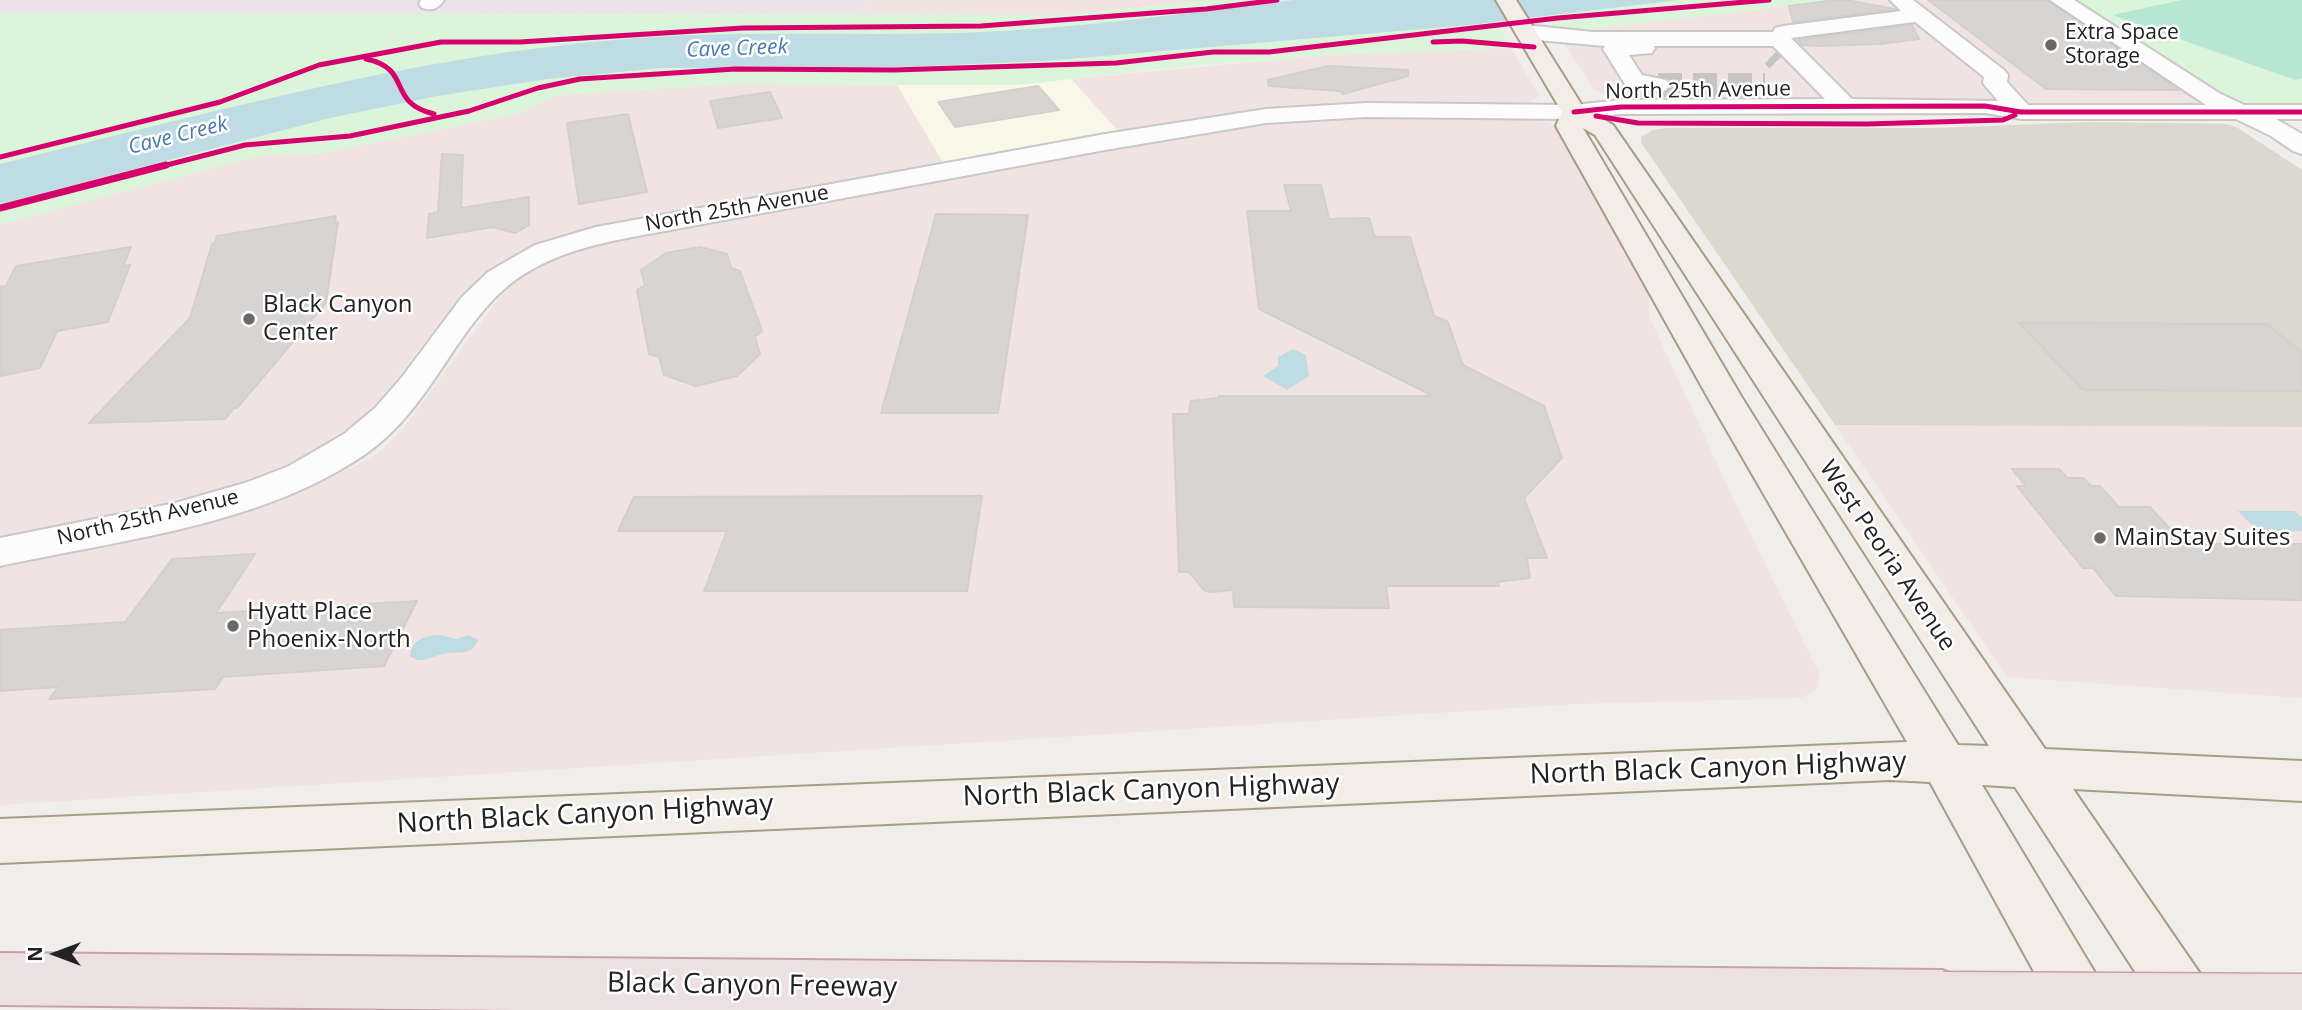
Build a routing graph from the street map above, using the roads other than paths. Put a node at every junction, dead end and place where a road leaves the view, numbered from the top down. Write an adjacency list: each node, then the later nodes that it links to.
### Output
1 (1506, 0): 5 (main road, West Peoria Avenue)
2 (1900, 0): 4 (street)
3 (2060, 0): 12 (street)
4 (1919, 15): 8 (street); 13 (street)
5 (1523, 28): 6 (street); 7 (main road, West Peoria Avenue)
6 (1594, 39): 7 (street); 9 (street)
7 (1539, 54): 11 (main road, West Peoria Avenue)
8 (1765, 56): 9 (street); 10 (street)
9 (1659, 59): 9 (street)
10 (1846, 107): 11 (street, North 25th Avenue); 13 (street, North 25th Avenue)
11 (1574, 112): 13 (street, North 25th Avenue); 17 (street, North 25th Avenue); 18 (main road, West Peoria Avenue); 19 (main road, West Peoria Avenue)
12 (2235, 112): 13 (street, North 25th Avenue); 14 (street, North 25th Avenue); 15 (street); 16 (street)
13 (2021, 113)
14 (2302, 113)
15 (2302, 146)
16 (2302, 164)
17 (0, 552)
18 (1944, 764): 19 (main road, North Black Canyon Highway); 21 (main road, North Black Canyon Highway); 24 (main road, West Peoria Avenue)
19 (2028, 768): 20 (main road, North Black Canyon Highway); 25 (main road, West Peoria Avenue)
20 (2302, 781)
21 (0, 841)
22 (0, 979): 23 (highway, Black Canyon Freeway, bridge)
23 (2302, 999)
24 (2086, 1010)
25 (2192, 1010)

